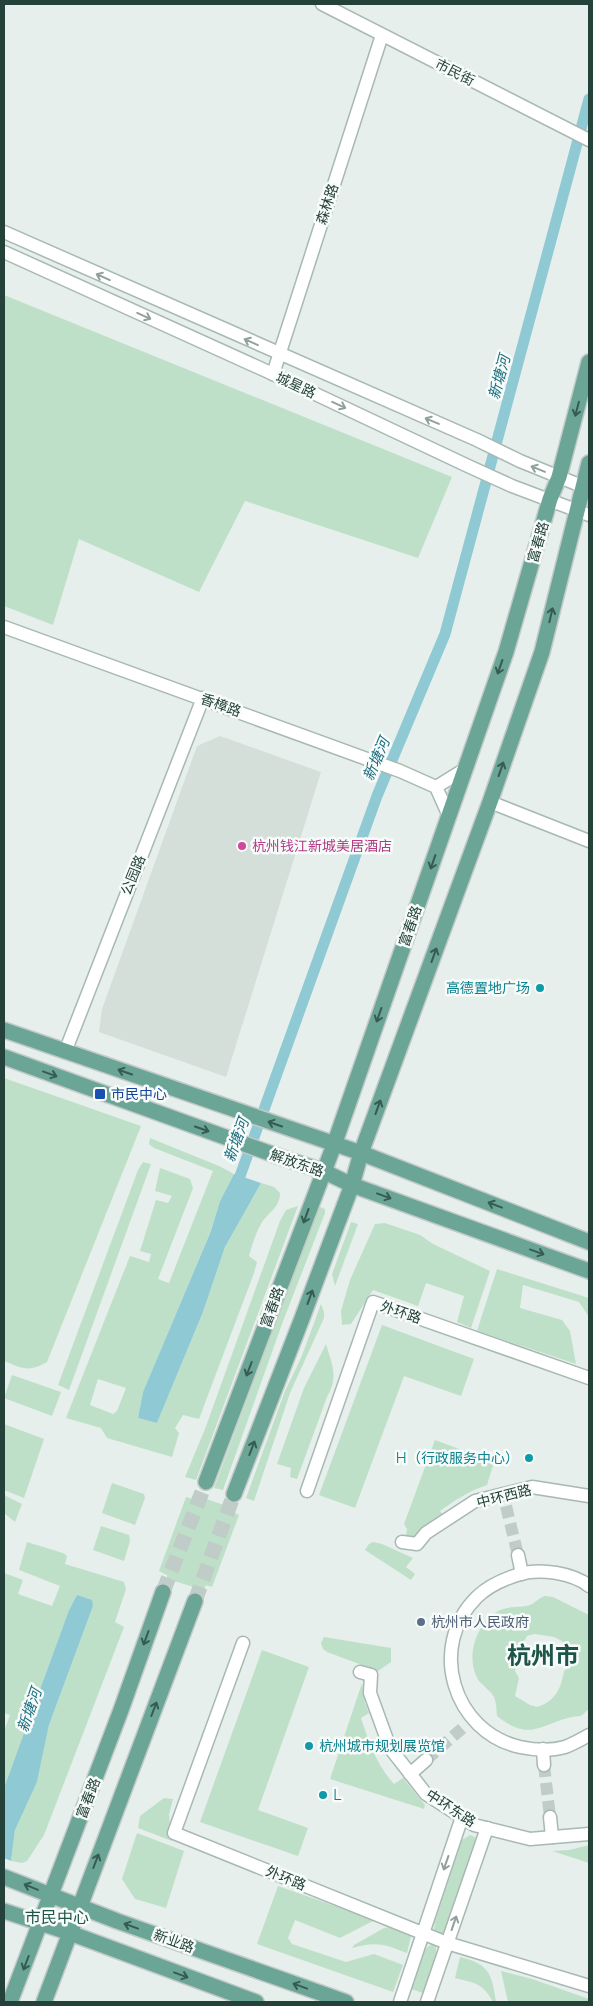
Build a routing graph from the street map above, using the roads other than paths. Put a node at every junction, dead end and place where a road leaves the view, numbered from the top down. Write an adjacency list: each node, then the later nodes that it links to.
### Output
1 (322, 4): 2 (street, 市民街)
2 (382, 35): 3 (street, 市民街); 6 (street, 森林路)
3 (589, 140)
4 (4, 232): 6 (street, 城星路, one-way to 4)
5 (4, 252): 8 (street, 城星路, one-way to 8)
6 (279, 354): 8 (street, 森林路); 10 (street, 城星路, one-way to 6)
7 (589, 362): 10 (main road, 富春路, one-way to 10)
8 (273, 374): 12 (street, 城星路, one-way to 12)
9 (589, 463): 11 (main road, 富春路)
10 (558, 477): 11 (street, 城星路); 12 (main road, 富春路)
11 (586, 487): 13 (main road, 富春路)
12 (550, 500): 13 (street, 城星路); 16 (main road, 富春路, one-way to 16)
13 (583, 512): 18 (main road, 富春路, one-way to 13)
14 (4, 627): 15 (street, 香樟路)
15 (203, 698): 17 (street, 香樟路); 22 (street, 公园路)
16 (465, 769): 17 (street); 19 (main road, 富春路)
17 (436, 787): 19 (street)
18 (490, 802): 20 (street); 25 (main road, 富春路, one-way to 18)
19 (449, 816): 24 (main road, 富春路, one-way to 24)
20 (589, 841)
21 (4, 1030): 22 (main road)
22 (65, 1052): 24 (main road, one-way to 22)
23 (4, 1057): 26 (main road, 解放东路, one-way to 26)
24 (334, 1144): 25 (main road); 26 (main road, 富春路)
25 (361, 1153): 27 (main road, 富春路); 28 (main road, one-way to 25)
26 (323, 1171): 27 (main road, 解放东路); 31 (main road, 富春路, one-way to 31)
27 (352, 1184): 29 (main road, 解放东路, one-way to 29); 33 (main road, 富春路, one-way to 27)
28 (589, 1242)
29 (589, 1271)
30 (589, 1378): 32 (street, 外环路)
31 (206, 1482)
32 (306, 1491)
33 (234, 1494)
34 (589, 1496): 35 (street, 中环西路)
35 (402, 1542)
36 (518, 1555): 37 (street)
37 (522, 1574): 38 (street); 44 (street)
38 (589, 1586)
39 (163, 1592): 54 (main road, 富春路, one-way to 54)
40 (195, 1601): 55 (main road, one-way to 40)
41 (243, 1643): 58 (street, 外环路)
42 (360, 1672): 47 (street, 中环东路)
43 (589, 1735): 44 (street)
44 (543, 1749): 46 (street)
45 (426, 1760): 47 (street)
46 (544, 1764)
47 (410, 1774): 48 (street, 中环东路)
48 (462, 1817): 50 (street, 中环东路); 58 (street, one-way to 58)
49 (550, 1817): 52 (street)
50 (487, 1828): 52 (street, 中环东路); 60 (street, one-way to 50)
51 (589, 1834): 52 (street, 中环东路)
52 (552, 1837)
53 (7, 1878): 54 (main road, 新业路, one-way to 53)
54 (51, 1895): 55 (main road, 新业路); 57 (main road, 富春路)
55 (79, 1906): 59 (main road); 65 (main road, 新业路, one-way to 55)
56 (4, 1911): 57 (main road)
57 (41, 1924): 59 (main road); 62 (main road, 富春路, one-way to 62)
58 (422, 1932): 60 (street, 外环路); 66 (street)
59 (70, 1933): 63 (main road); 64 (main road, one-way to 64)
60 (447, 1942): 61 (street, 外环路); 67 (street)
61 (589, 1986)
62 (10, 2002)
63 (44, 2002)
64 (256, 2002)
65 (346, 2002)
66 (400, 2002)
67 (427, 2002)

